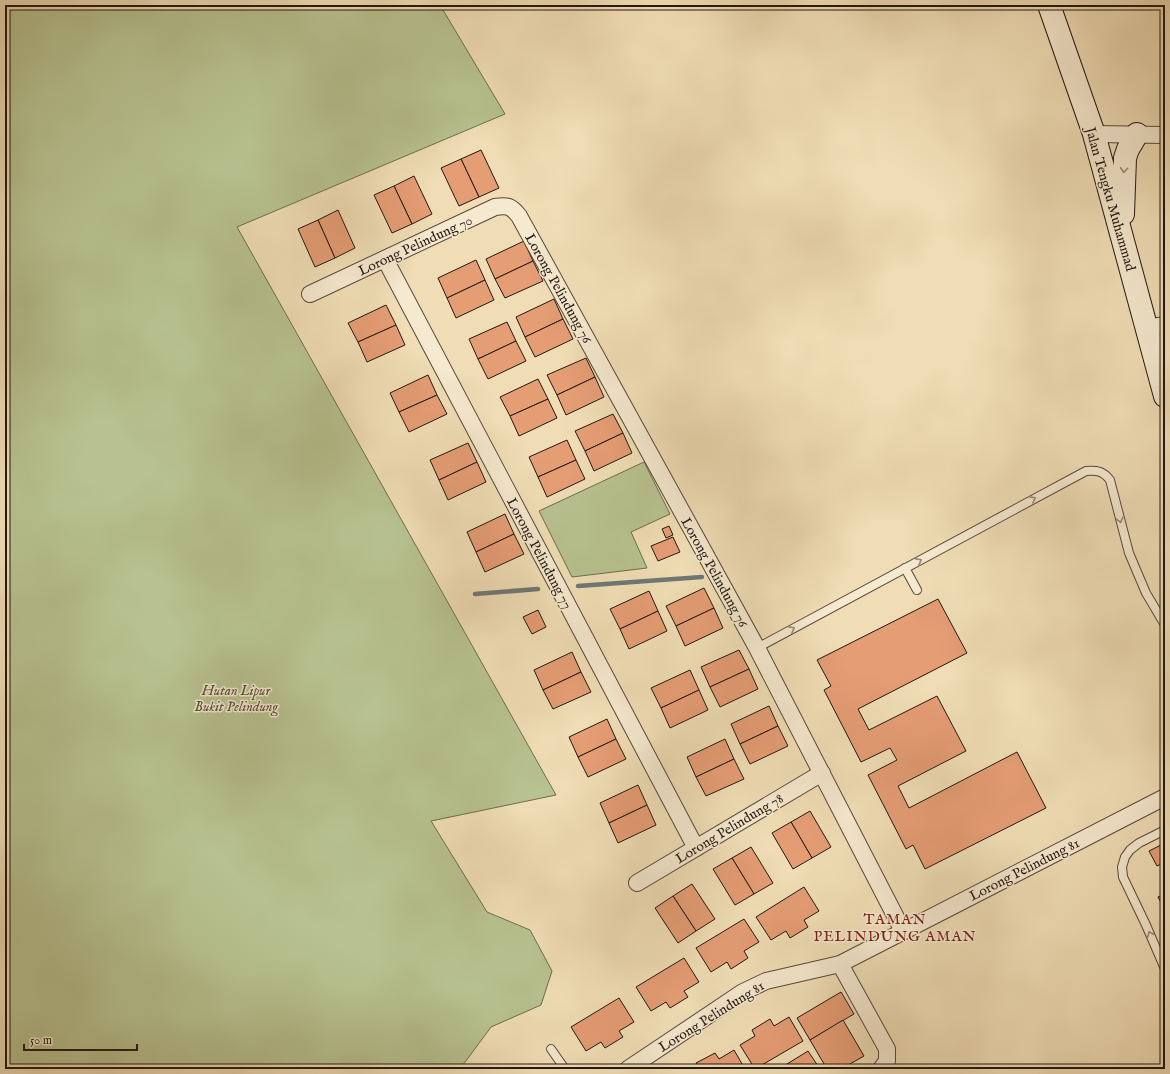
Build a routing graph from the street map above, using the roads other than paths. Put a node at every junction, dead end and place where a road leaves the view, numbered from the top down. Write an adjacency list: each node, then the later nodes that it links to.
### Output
1 (1049, 5): 2 (main road, Jalan Tengku Muhammad)
2 (1094, 134): 3 (street); 6 (main road, Jalan Tengku Muhammad)
3 (1137, 134): 4 (street); 6 (main road, one-way to 6)
4 (1165, 135)
5 (519, 216): 7 (street, Lorong Pelindung 70); 14 (street, Lorong Pelindung 76)
6 (1122, 236): 9 (main road, Jalan Tengku Muhammad)
7 (385, 259): 8 (street, Lorong Pelindung 70); 18 (street, Lorong Pelindung 77)
8 (310, 294)
9 (1156, 327): 10 (main road, Jalan Tengku Muhammad)
10 (1165, 396)
11 (905, 568): 12 (lane); 13 (lane, one-way to 13); 14 (lane, one-way to 11)
12 (917, 590)
13 (1165, 625)
14 (757, 648): 15 (street, Lorong Pelindung 76)
15 (822, 773): 18 (street, Lorong Pelindung 78); 20 (street, Lorong Pelindung 76)
16 (1165, 797): 20 (street, Lorong Pelindung 81)
17 (1165, 830): 22 (lane, one-way to 17)
18 (696, 848): 19 (street, Lorong Pelindung 78)
19 (637, 883)
20 (903, 932): 21 (street, Lorong Pelindung 81)
21 (840, 964): 25 (street, Lorong Pelindung 81); 26 (street)
22 (1165, 970)
23 (551, 1049): 24 (lane)
24 (565, 1069)
25 (628, 1069)
26 (882, 1069)

